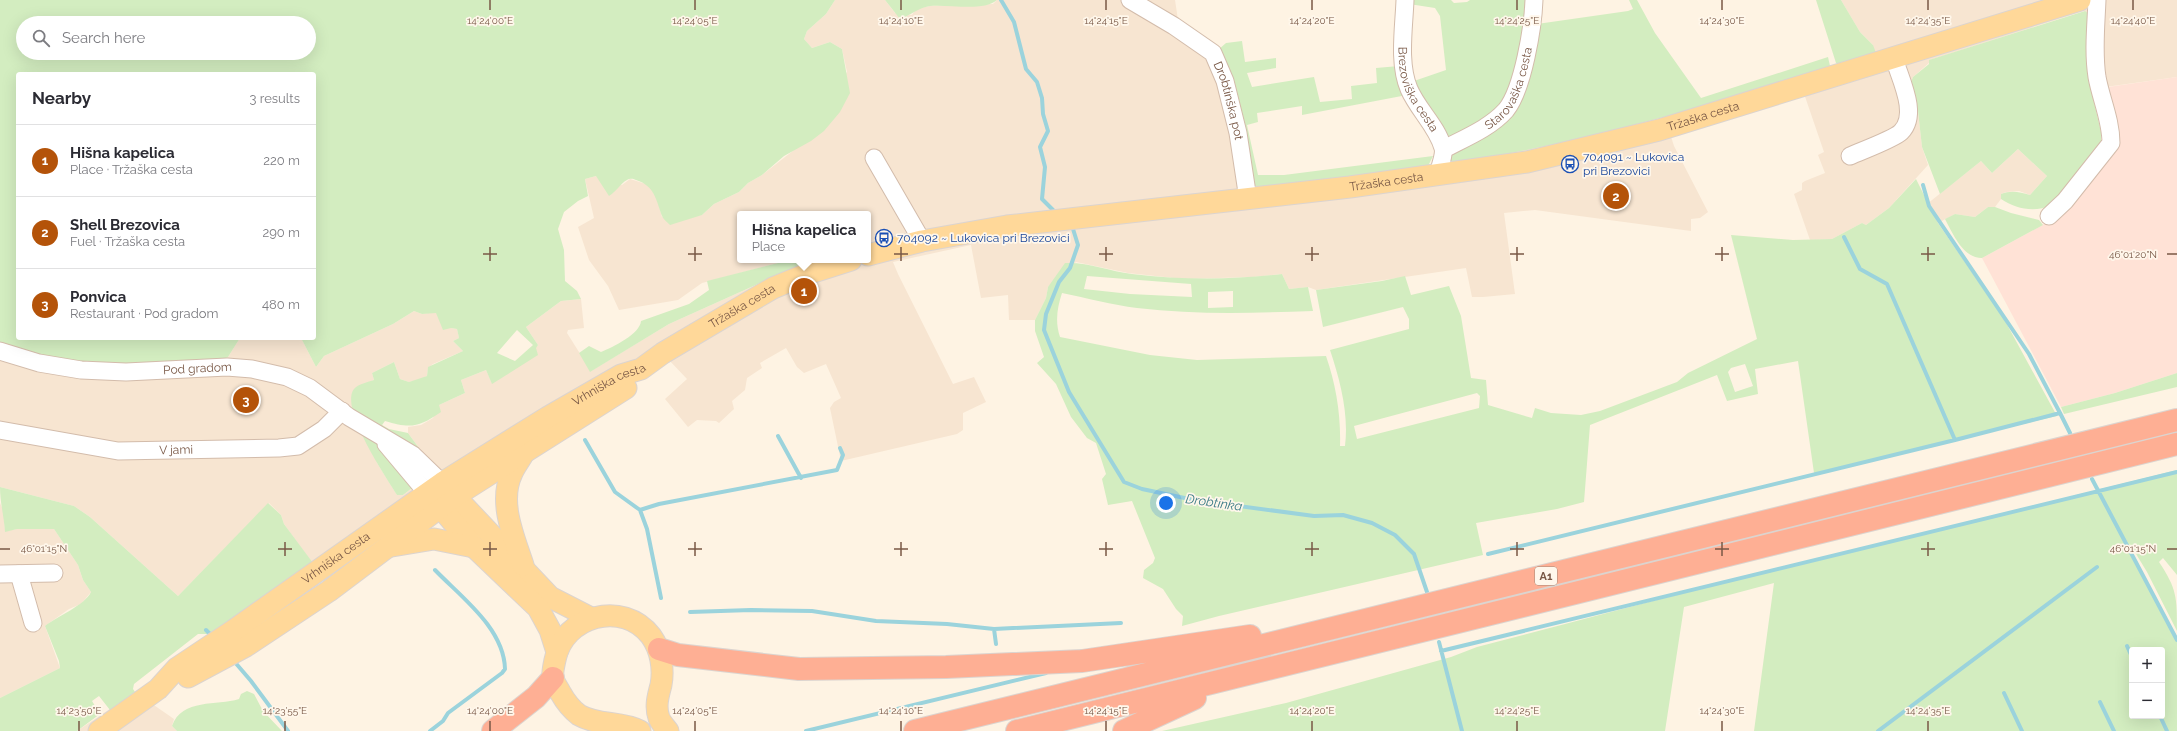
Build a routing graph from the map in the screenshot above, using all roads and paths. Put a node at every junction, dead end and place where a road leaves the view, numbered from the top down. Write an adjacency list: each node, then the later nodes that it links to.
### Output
1 (1130, 0): 11 (street, Drobtinška pot)
2 (1405, 0): 7 (street, Brezoviška cesta)
3 (1534, 0): 7 (street, Starovaška cesta)
4 (2080, 0): 6 (main road, Tržaška cesta)
5 (2097, 0): 12 (street)
6 (1894, 58): 8 (street); 10 (main road, Tržaška cesta)
7 (1444, 149): 10 (street)
8 (1850, 156)
9 (874, 158): 13 (street)
10 (1438, 175): 11 (main road, Tržaška cesta)
11 (1248, 199): 13 (main road, Tržaška cesta)
12 (2049, 216)
13 (922, 241): 14 (main road, Tržaška cesta)
14 (871, 254)
15 (842, 263): 17 (main road, Tržaška cesta)
16 (0, 351): 18 (street, Pod gradom)
17 (641, 369): 22 (main road, Vrhniška cesta); 23 (main road, Vrhniška cesta)
18 (342, 411): 20 (street, V jami); 23 (street, Pod gradom)
19 (2177, 420): 30 (highway, A1)
20 (0, 430)
21 (2177, 444): 36 (highway, A1)
22 (524, 453): 23 (main road, Vrhniška cesta); 26 (main road)
23 (441, 494): 24 (main road, Vrhniška cesta); 25 (main road); 26 (main road); 33 (main road, Vrhniška cesta)
24 (389, 546): 25 (main road); 33 (main road, Vrhniška cesta)
25 (474, 547): 35 (main road)
26 (524, 569): 31 (main road)
27 (54, 572): 29 (street)
28 (0, 574): 29 (street)
29 (19, 574): 32 (street)
30 (1389, 615): 34 (highway); 42 (highway, A1)
31 (591, 618): 34 (main road); 35 (main road)
32 (33, 623)
33 (240, 638): 38 (main road, Vrhniška cesta)
34 (659, 649): 41 (main road)
35 (557, 652): 37 (main road)
36 (1254, 673): 43 (highway, A1); 44 (highway)
37 (553, 678): 39 (highway); 40 (main road)
38 (99, 731)
39 (493, 731)
40 (640, 731)
41 (668, 731)
42 (914, 731)
43 (1017, 731)
44 (1124, 731)

